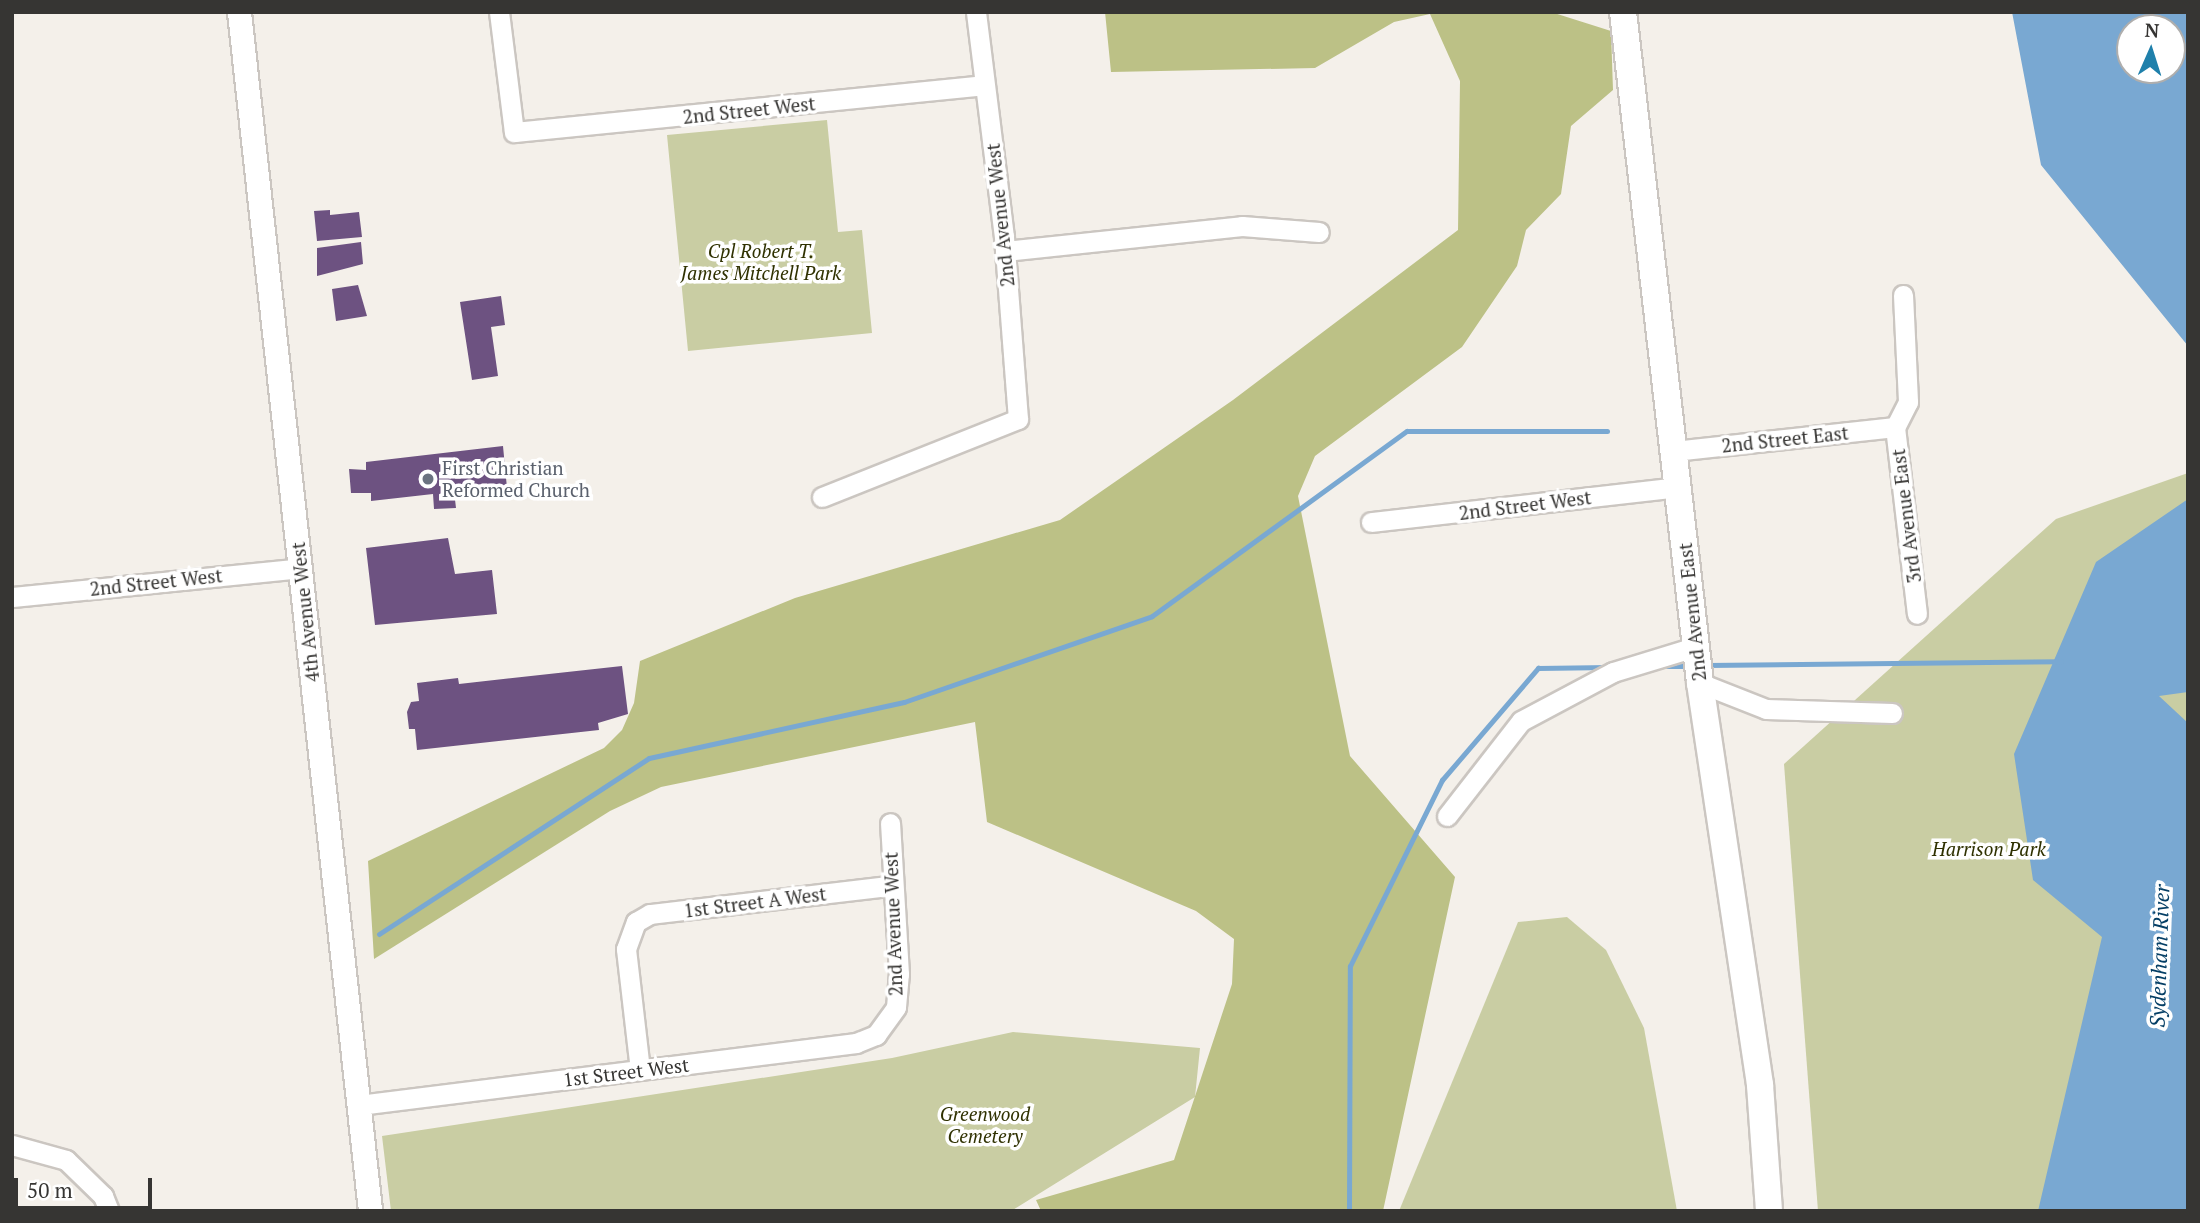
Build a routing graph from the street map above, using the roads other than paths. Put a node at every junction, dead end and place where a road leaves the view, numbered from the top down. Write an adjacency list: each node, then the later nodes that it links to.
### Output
1 (239, 12): 14 (street, 4th Avenue West)
2 (499, 12): 5 (street, 2nd Street West)
3 (976, 12): 5 (street, 2nd Avenue West)
4 (1623, 12): 10 (main road, 2nd Avenue East)
5 (984, 85): 7 (street, 2nd Avenue West)
6 (1319, 232): 7 (street)
7 (1005, 251): 12 (street, 2nd Avenue West)
8 (1903, 295): 9 (street, 3rd Avenue East)
9 (1895, 427): 10 (street, 2nd Street East); 16 (street, 3rd Avenue East)
10 (1674, 451): 11 (main road, 2nd Avenue East)
11 (1678, 487): 13 (street, 2nd Street West); 17 (main road, 2nd Avenue East)
12 (822, 497)
13 (1371, 523)
14 (300, 568): 15 (street, 2nd Street West); 25 (street, 4th Avenue West)
15 (12, 597)
16 (1917, 614)
17 (1695, 647): 18 (main road, 2nd Avenue East); 20 (street)
18 (1700, 683): 19 (street); 29 (main road, 2nd Avenue East)
19 (1892, 713)
20 (1447, 816)
21 (890, 823): 22 (street, 2nd Avenue West)
22 (889, 886): 23 (street, 2nd Avenue West); 24 (street, 1st Street A West)
23 (887, 1023): 24 (street, 1st Street West)
24 (640, 1070): 25 (street, 1st Street West)
25 (359, 1105): 28 (street, 4th Avenue West)
26 (12, 1145): 27 (street)
27 (109, 1211)
28 (370, 1211)
29 (1769, 1211)

